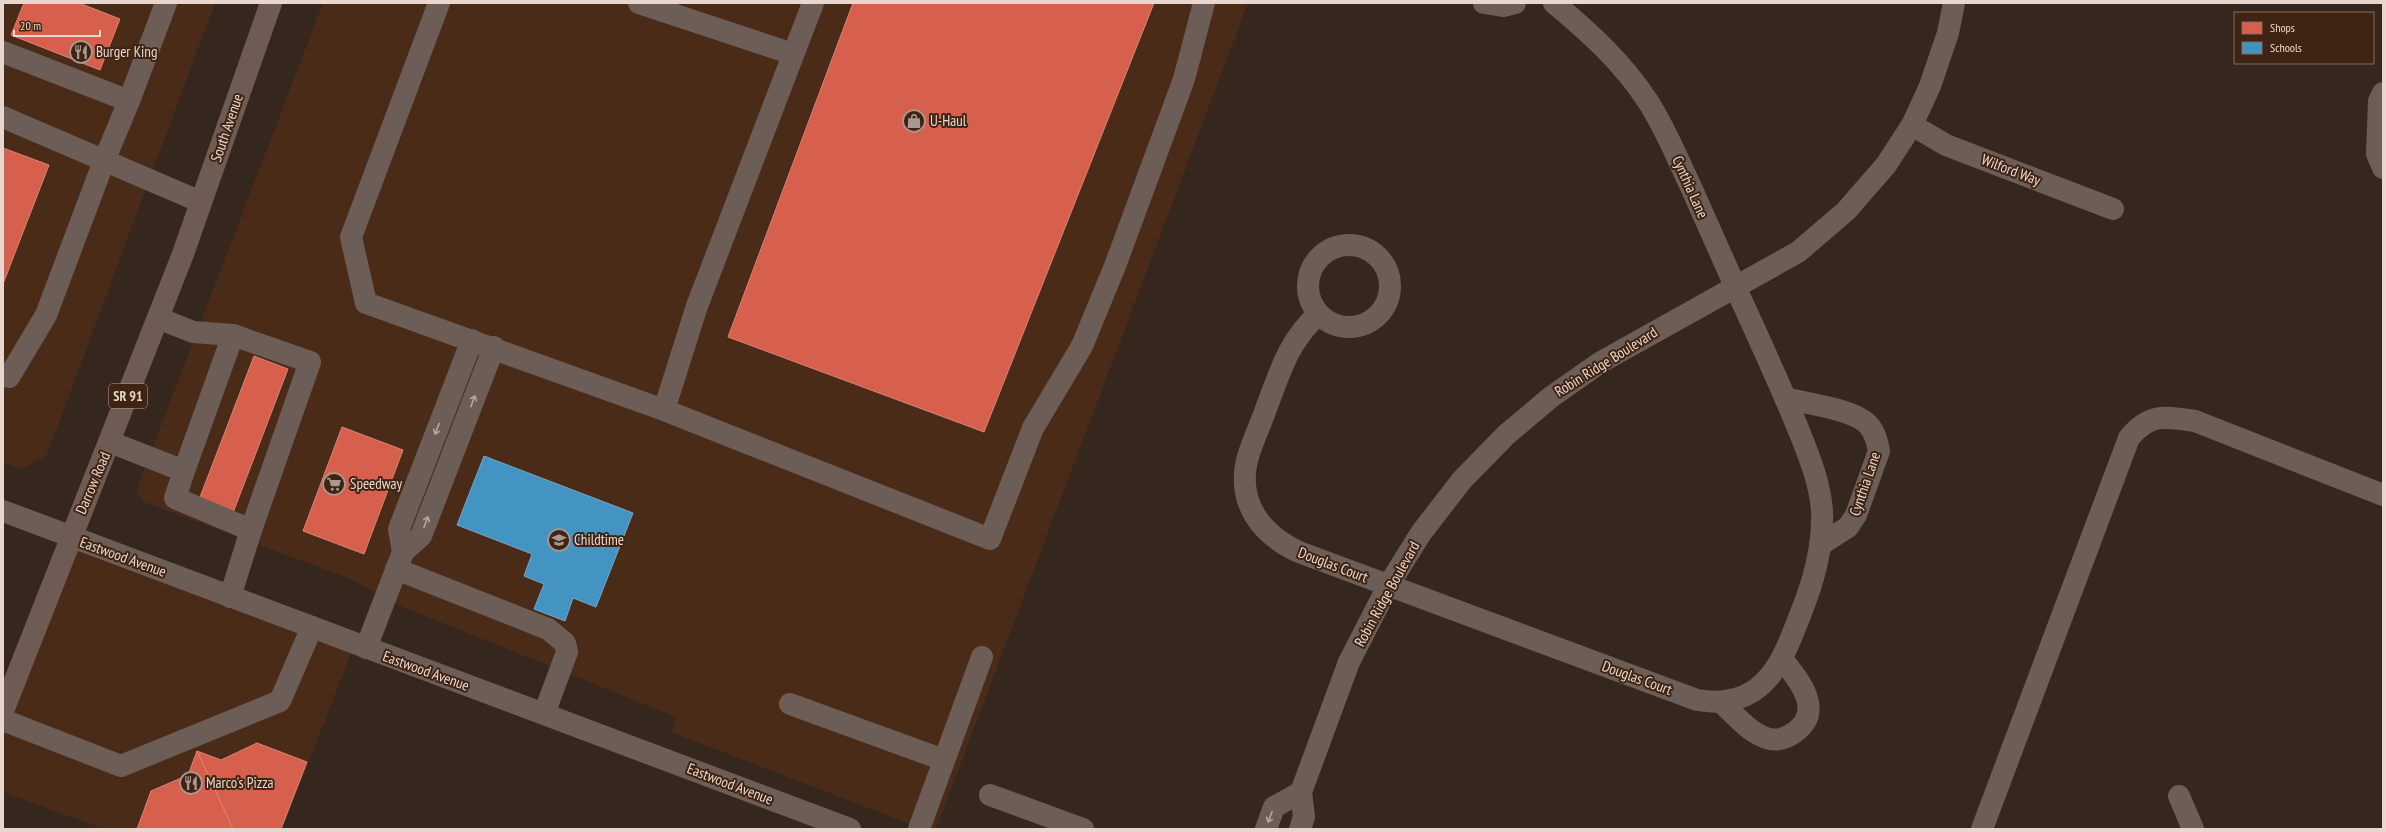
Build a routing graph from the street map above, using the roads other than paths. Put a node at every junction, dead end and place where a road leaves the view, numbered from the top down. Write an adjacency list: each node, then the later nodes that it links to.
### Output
1 (166, 3): 14 (street)
2 (272, 3): 19 (main road, South Avenue / SR 91)
3 (439, 3): 26 (street)
4 (639, 3): 12 (street)
5 (813, 3): 12 (street)
6 (1204, 3): 30 (street)
7 (1484, 3): 8 (street)
8 (1515, 3)
9 (1554, 3): 22 (street, Cynthia Lane)
10 (1954, 3): 16 (street, Robin Ridge Boulevard)
11 (3, 52): 14 (street)
12 (793, 54): 30 (street)
13 (2383, 93): 18 (street)
14 (129, 101): 17 (street)
15 (3, 117): 17 (street)
16 (1912, 125): 20 (street, Wilford Way); 22 (street, Robin Ridge Boulevard)
17 (104, 160): 19 (street); 28 (street)
18 (2383, 168)
19 (201, 202): 21 (main road, South Avenue / SR 91)
20 (2113, 209)
21 (183, 254): 24 (main road, Darrow Road / SR 91)
22 (1736, 288): 29 (street, Cynthia Lane); 39 (street, Robin Ridge Boulevard)
23 (1318, 314): 39 (street, Douglas Court)
24 (158, 318): 25 (street); 31 (main road, Darrow Road / SR 91)
25 (233, 335): 32 (street); 35 (street)
26 (472, 340): 27 (street); 38 (street, one-way to 38)
27 (494, 347): 30 (street); 38 (street, one-way to 27)
28 (3, 376)
29 (1785, 398): 37 (street, Cynthia Lane); 37 (street, Cynthia Lane)
30 (664, 410)
31 (110, 442): 32 (street); 36 (main road, Darrow Road / SR 91)
32 (184, 471): 35 (street)
33 (2383, 495): 59 (street)
34 (3, 511): 36 (street, Eastwood Avenue)
35 (251, 530): 40 (street)
36 (70, 537): 40 (street, Eastwood Avenue); 47 (main road, Darrow Road / SR 91)
37 (1820, 545): 44 (street, Cynthia Lane)
38 (400, 561): 42 (street); 48 (street)
39 (1388, 586): 45 (street, Douglas Court); 51 (street, Robin Ridge Boulevard)
40 (230, 597): 41 (street, Eastwood Avenue)
41 (312, 627): 42 (street, Eastwood Avenue); 49 (street)
42 (366, 648): 48 (street, Eastwood Avenue)
43 (982, 657): 50 (street)
44 (1782, 659): 45 (street, Cynthia Lane); 45 (street)
45 (1721, 702)
46 (790, 704): 50 (street)
47 (3, 711)
48 (544, 714): 54 (street, Eastwood Avenue)
49 (3, 720)
50 (944, 760): 55 (street)
51 (1300, 792): 57 (street, one-way to 57); 58 (street)
52 (990, 795): 56 (street)
53 (2179, 796): 60 (street)
54 (850, 829)
55 (919, 829)
56 (1083, 829)
57 (1266, 829)
58 (1300, 829)
59 (1982, 829)
60 (2193, 829)

